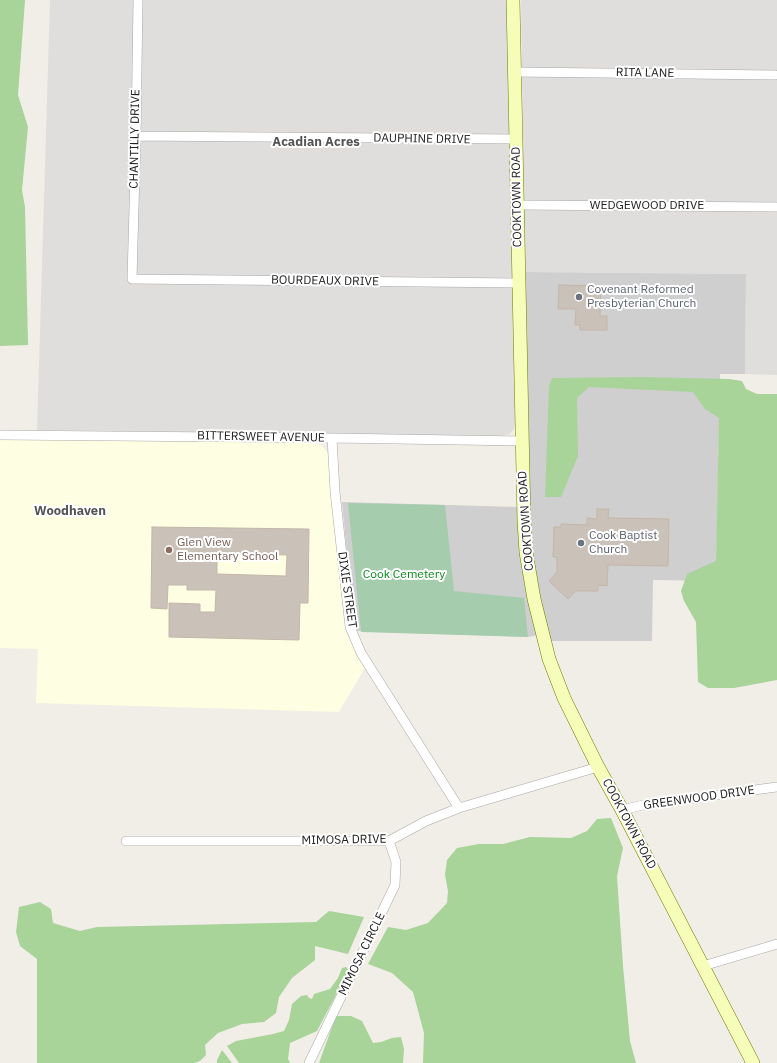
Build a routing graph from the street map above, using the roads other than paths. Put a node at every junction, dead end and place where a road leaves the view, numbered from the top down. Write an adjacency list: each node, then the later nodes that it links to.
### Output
1 (138, 0): 5 (street, CHANTILLY DRIVE)
2 (513, 0): 3 (street, COOKTOWN ROAD)
3 (515, 72): 4 (street, RITA LANE); 6 (street, COOKTOWN ROAD)
4 (775, 75)
5 (136, 136): 6 (street, DAUPHINE DRIVE); 9 (street, CHANTILLY DRIVE)
6 (516, 140): 7 (street, COOKTOWN ROAD)
7 (518, 205): 8 (street, WEDGEWOOD DRIVE); 10 (street, COOKTOWN ROAD)
8 (777, 207)
9 (132, 279): 10 (street, BOURDEAUX DRIVE)
10 (518, 283): 13 (street, COOKTOWN ROAD)
11 (0, 435): 12 (street, BITTERSWEET AVENUE)
12 (332, 438): 13 (street, BITTERSWEET AVENUE); 16 (street, DIXIE STREET)
13 (522, 441): 14 (street, COOKTOWN ROAD)
14 (598, 767): 16 (street, MIMOSA DRIVE); 17 (street, COOKTOWN ROAD)
15 (777, 787): 17 (street, GREENWOOD DRIVE)
16 (459, 808): 19 (street, MIMOSA DRIVE)
17 (622, 810): 21 (street, COOKTOWN ROAD)
18 (126, 841): 19 (street, MIMOSA DRIVE)
19 (389, 841): 22 (street, MIMOSA CIRCLE)
20 (777, 944): 21 (street)
21 (703, 966): 23 (street, COOKTOWN ROAD)
22 (309, 1063)
23 (753, 1063)

